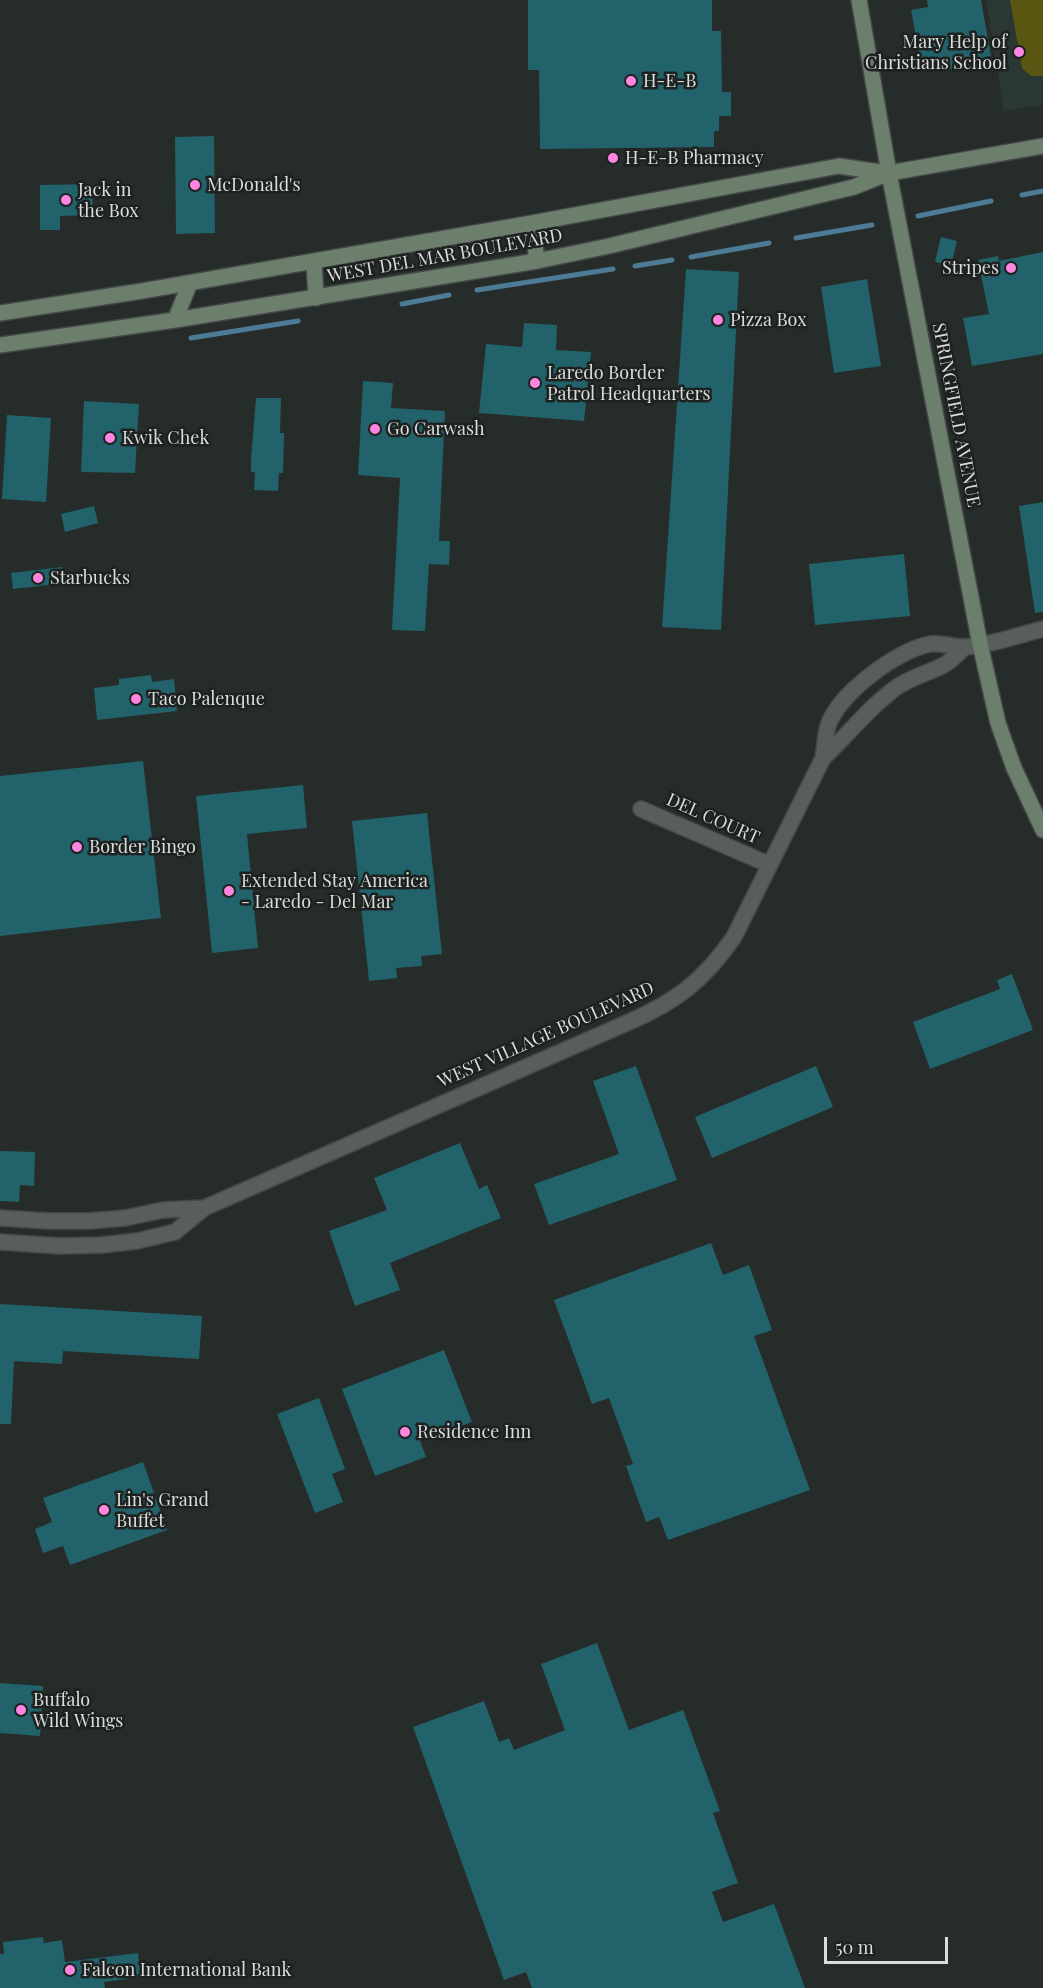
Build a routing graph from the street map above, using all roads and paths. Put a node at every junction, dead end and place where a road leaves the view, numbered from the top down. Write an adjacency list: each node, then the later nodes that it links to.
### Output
1 (859, 0): 3 (main road, SPRINGFIELD AVENUE)
2 (1043, 146): 3 (main road, WEST DEL MAR BOULEVARD)
3 (889, 173): 4 (main road, WEST DEL MAR BOULEVARD); 6 (main road, WEST DEL MAR BOULEVARD); 13 (main road, SPRINGFIELD AVENUE)
4 (532, 224): 5 (main road, WEST DEL MAR BOULEVARD); 6 (main road)
5 (314, 261): 7 (main road, WEST DEL MAR BOULEVARD); 8 (main road)
6 (537, 261): 8 (main road, WEST DEL MAR BOULEVARD)
7 (190, 283): 9 (main road, WEST DEL MAR BOULEVARD); 10 (main road)
8 (316, 298): 10 (main road, WEST DEL MAR BOULEVARD)
9 (0, 313)
10 (176, 320): 11 (main road, WEST DEL MAR BOULEVARD)
11 (0, 345)
12 (1043, 629): 13 (street, WEST VILLAGE BOULEVARD)
13 (973, 646): 14 (street, WEST VILLAGE BOULEVARD); 14 (street, WEST VILLAGE BOULEVARD); 16 (main road, SPRINGFIELD AVENUE)
14 (823, 758): 17 (street, WEST VILLAGE BOULEVARD)
15 (641, 809): 17 (street, DEL COURT)
16 (1043, 830)
17 (770, 865): 18 (street, WEST VILLAGE BOULEVARD)
18 (204, 1208): 19 (street, WEST VILLAGE BOULEVARD); 20 (street, WEST VILLAGE BOULEVARD)
19 (0, 1218)
20 (0, 1242)

